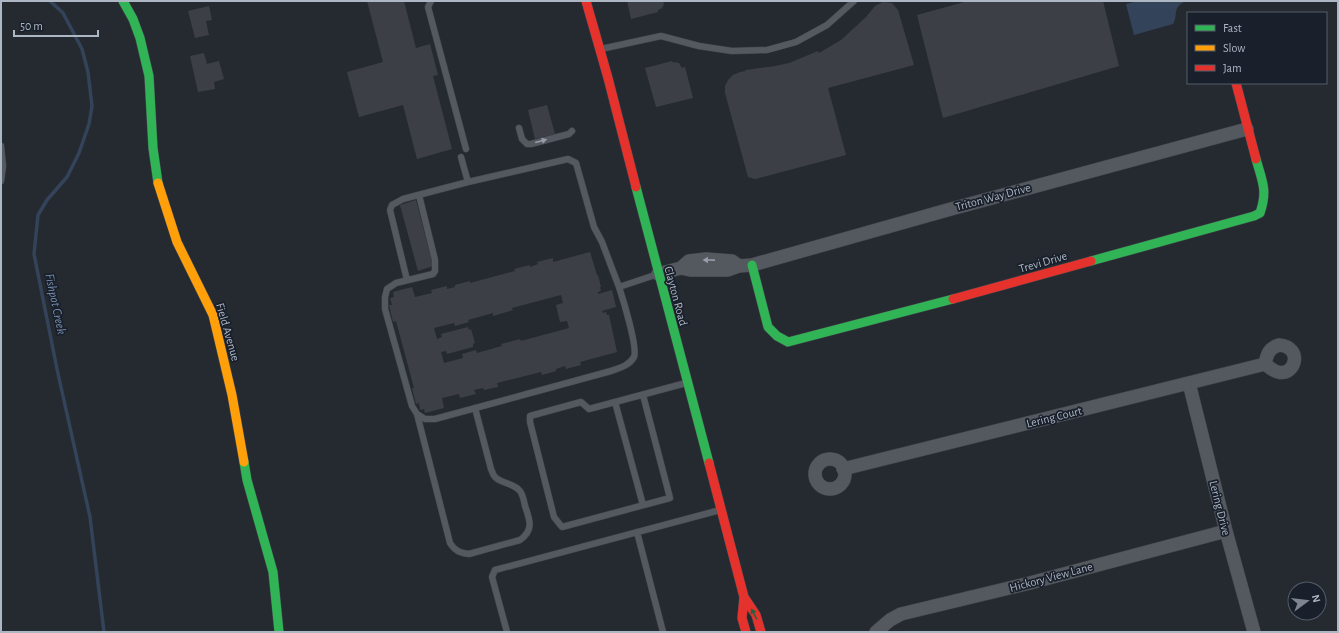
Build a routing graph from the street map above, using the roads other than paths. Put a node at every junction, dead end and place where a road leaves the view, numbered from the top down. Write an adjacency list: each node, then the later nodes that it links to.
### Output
1 (123, 1): 34 (street, Field Avenue)
2 (431, 1): 11 (lane)
3 (586, 1): 5 (street, Clayton Road)
4 (854, 1): 5 (lane)
5 (600, 49): 17 (street, Clayton Road)
6 (1236, 84): 8 (street, Trevi Drive)
7 (519, 128): 9 (lane, one-way to 9)
8 (1246, 129): 16 (street, Triton Way Drive); 16 (street, Trevi Drive)
9 (572, 132)
10 (1, 146): 13 (lane)
11 (466, 149)
12 (461, 157): 14 (lane)
13 (1, 181)
14 (468, 182): 15 (lane); 19 (lane)
15 (418, 195): 18 (lane); 18 (lane)
16 (745, 265): 17 (street)
17 (658, 274): 19 (lane); 21 (street, Clayton Road)
18 (407, 280): 26 (lane)
19 (619, 287): 25 (lane)
20 (1265, 364): 22 (street, Lering Court)
21 (687, 382): 23 (lane); 29 (street, Clayton Road)
22 (1189, 383): 27 (street, Lering Court); 30 (street, Lering Drive)
23 (642, 395): 24 (lane); 28 (lane)
24 (615, 402): 28 (lane); 28 (lane)
25 (475, 408): 26 (lane); 26 (lane)
26 (417, 414)
27 (843, 469)
28 (643, 505)
29 (721, 510): 31 (lane); 32 (street, Clayton Road)
30 (1226, 531): 33 (street, Hickory View Lane); 39 (street, Lering Drive)
31 (637, 532): 35 (lane); 36 (lane)
32 (744, 597): 37 (street, Clayton Road); 38 (street, Clayton Road, one-way to 32)
33 (878, 630)
34 (279, 632)
35 (507, 632)
36 (663, 632)
37 (746, 632)
38 (761, 632)
39 (1254, 632)

